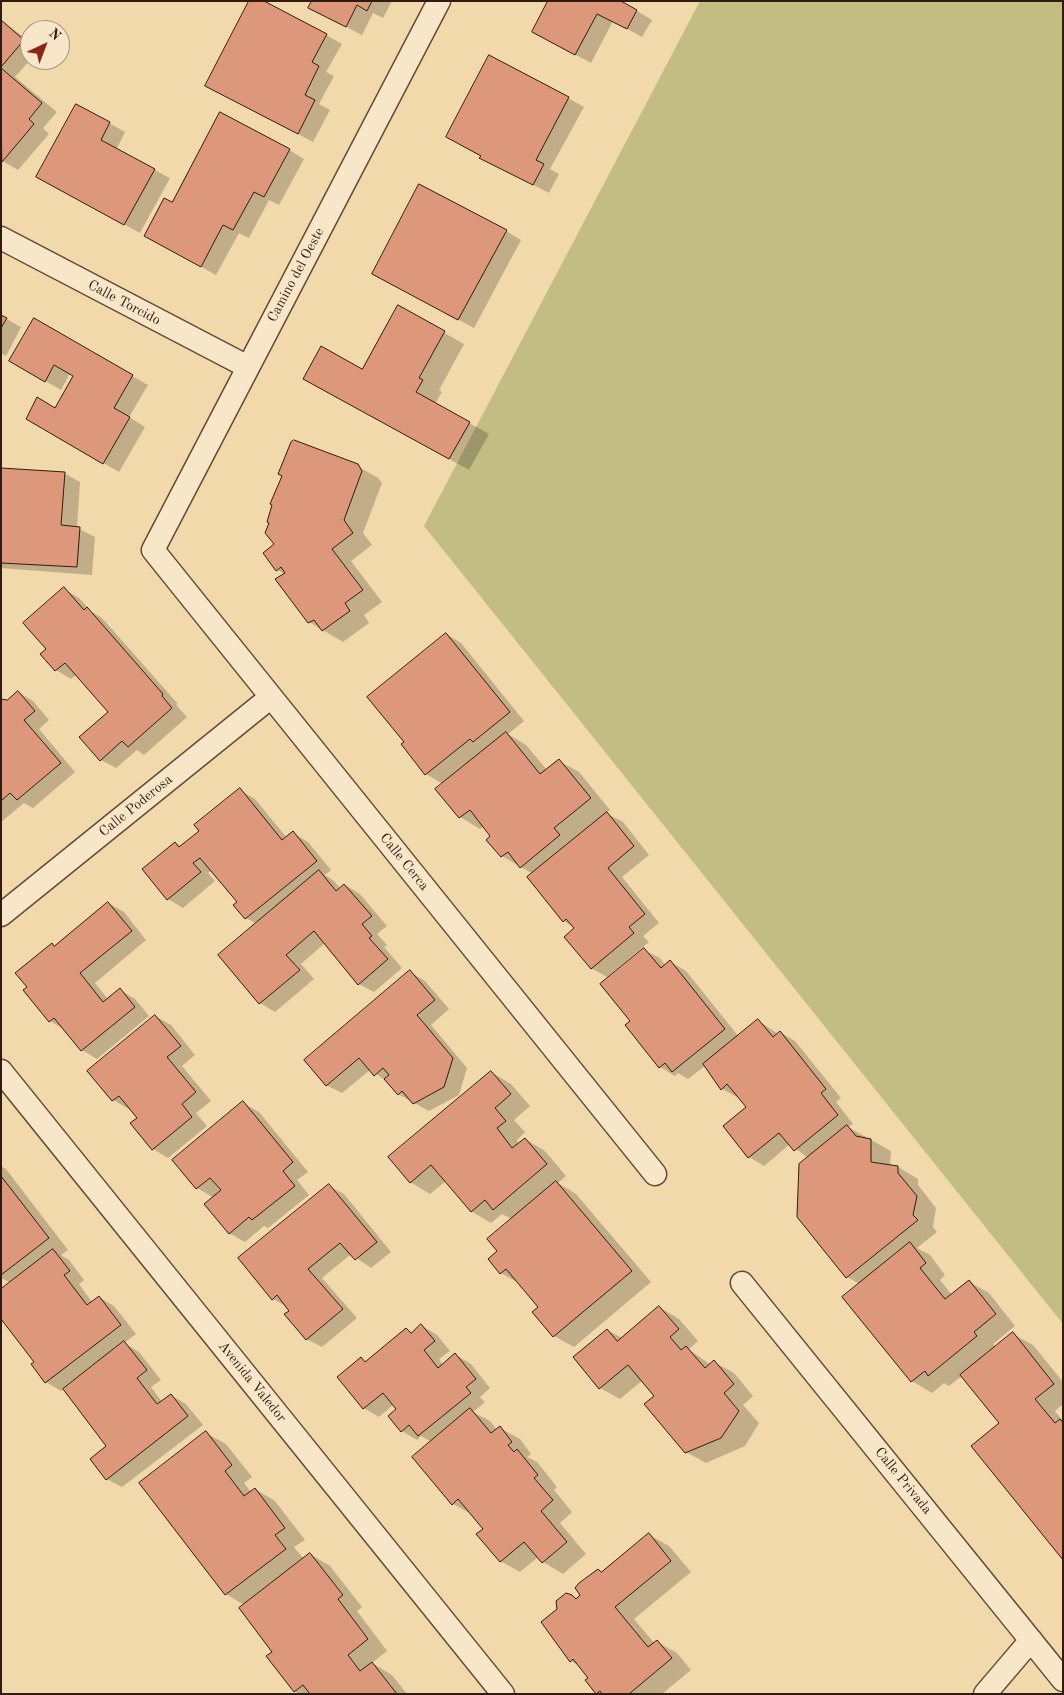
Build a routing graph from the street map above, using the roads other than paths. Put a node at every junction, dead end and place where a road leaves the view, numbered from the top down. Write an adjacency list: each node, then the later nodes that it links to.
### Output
1 (439, 1): 3 (street, Camino del Oeste)
2 (1, 238): 3 (street, Calle Torcido)
3 (248, 368): 4 (street, Camino del Oeste)
4 (153, 550): 5 (street, Calle Cerca)
5 (271, 697): 6 (street, Calle Poderosa); 8 (street, Calle Cerca)
6 (1, 915)
7 (1, 1071): 12 (street, Avenida Valedor)
8 (655, 1174)
9 (742, 1282): 10 (street, Calle Privada)
10 (1031, 1640): 11 (street, Calle Privada); 13 (street)
11 (1063, 1680)
12 (503, 1694)
13 (985, 1694)

